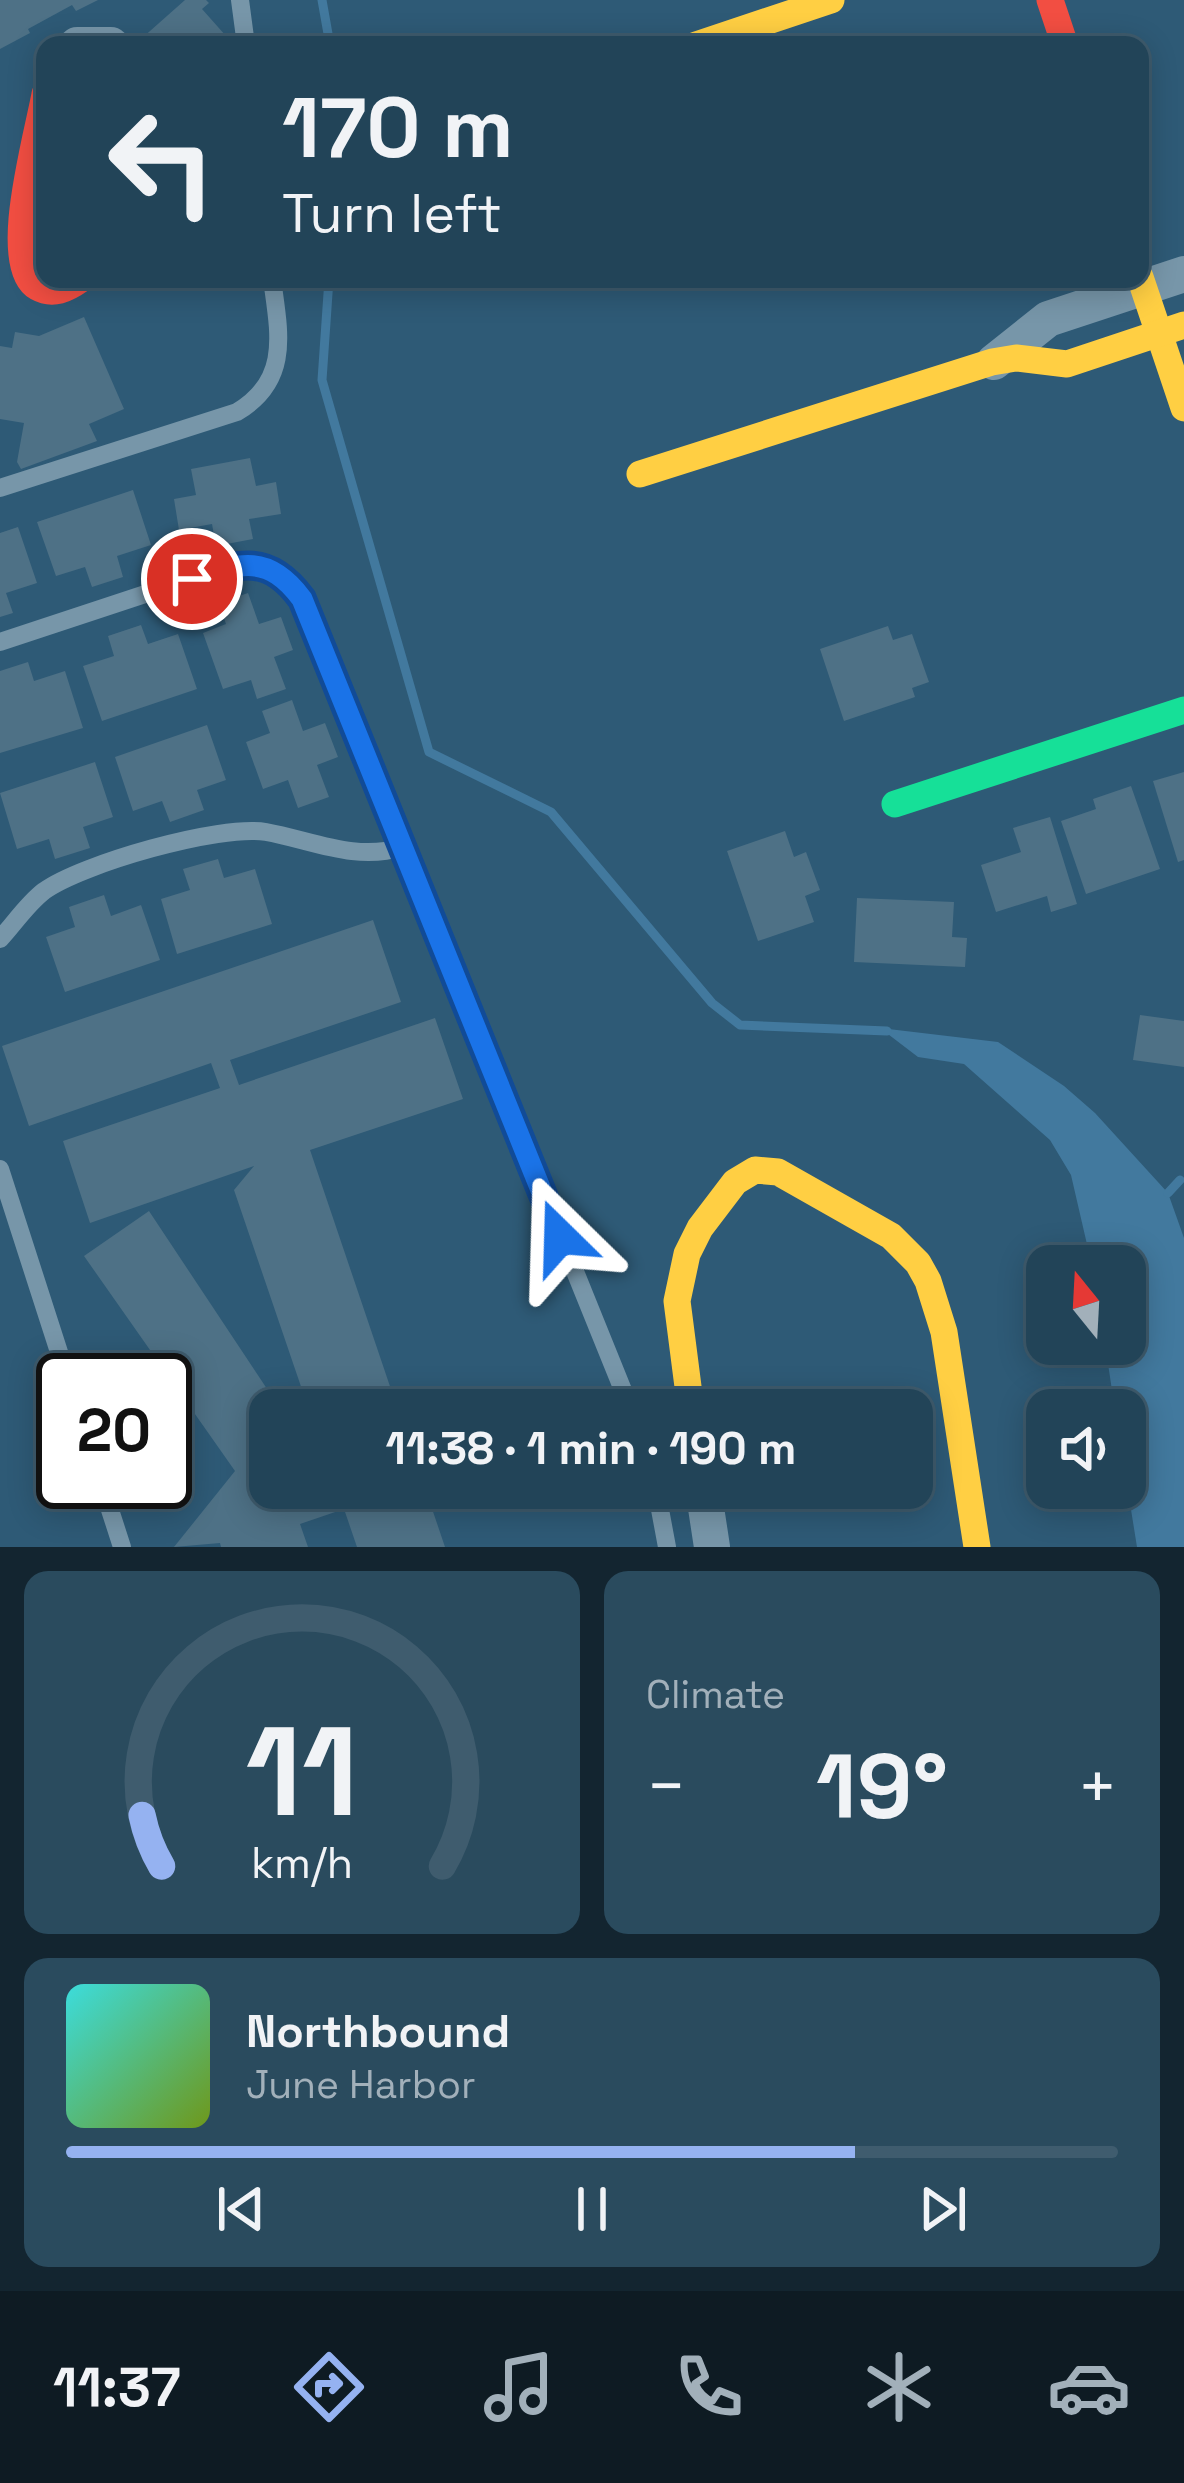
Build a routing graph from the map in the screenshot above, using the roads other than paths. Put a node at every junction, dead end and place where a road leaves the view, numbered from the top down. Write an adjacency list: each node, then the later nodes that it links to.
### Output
1 (240, 0): 4 (lane)
2 (832, 0): 5 (street)
3 (1050, 0): 6 (street)
4 (244, 36)
5 (723, 36)
6 (1062, 36)
7 (36, 149): 8 (street)
8 (22, 201): 11 (street)
9 (1184, 274): 10 (street)
10 (1149, 281)
11 (36, 286)
12 (273, 288): 19 (lane)
13 (1127, 288): 16 (street)
14 (1146, 288): 15 (street)
15 (1171, 329): 16 (street); 17 (street)
16 (992, 362): 18 (street)
17 (1184, 408)
18 (640, 474)
19 (0, 488)
20 (0, 642): 23 (lane)
21 (1184, 710): 22 (street)
22 (895, 804)
23 (402, 847): 24 (lane); 27 (lane)
24 (0, 939)
25 (0, 1169): 26 (lane)
26 (59, 1353)
27 (622, 1389)
28 (687, 1389): 35 (street)
29 (110, 1509): 32 (lane)
30 (660, 1509): 33 (lane)
31 (706, 1509): 34 (street)
32 (122, 1547)
33 (667, 1547)
34 (712, 1547)
35 (977, 1547)

